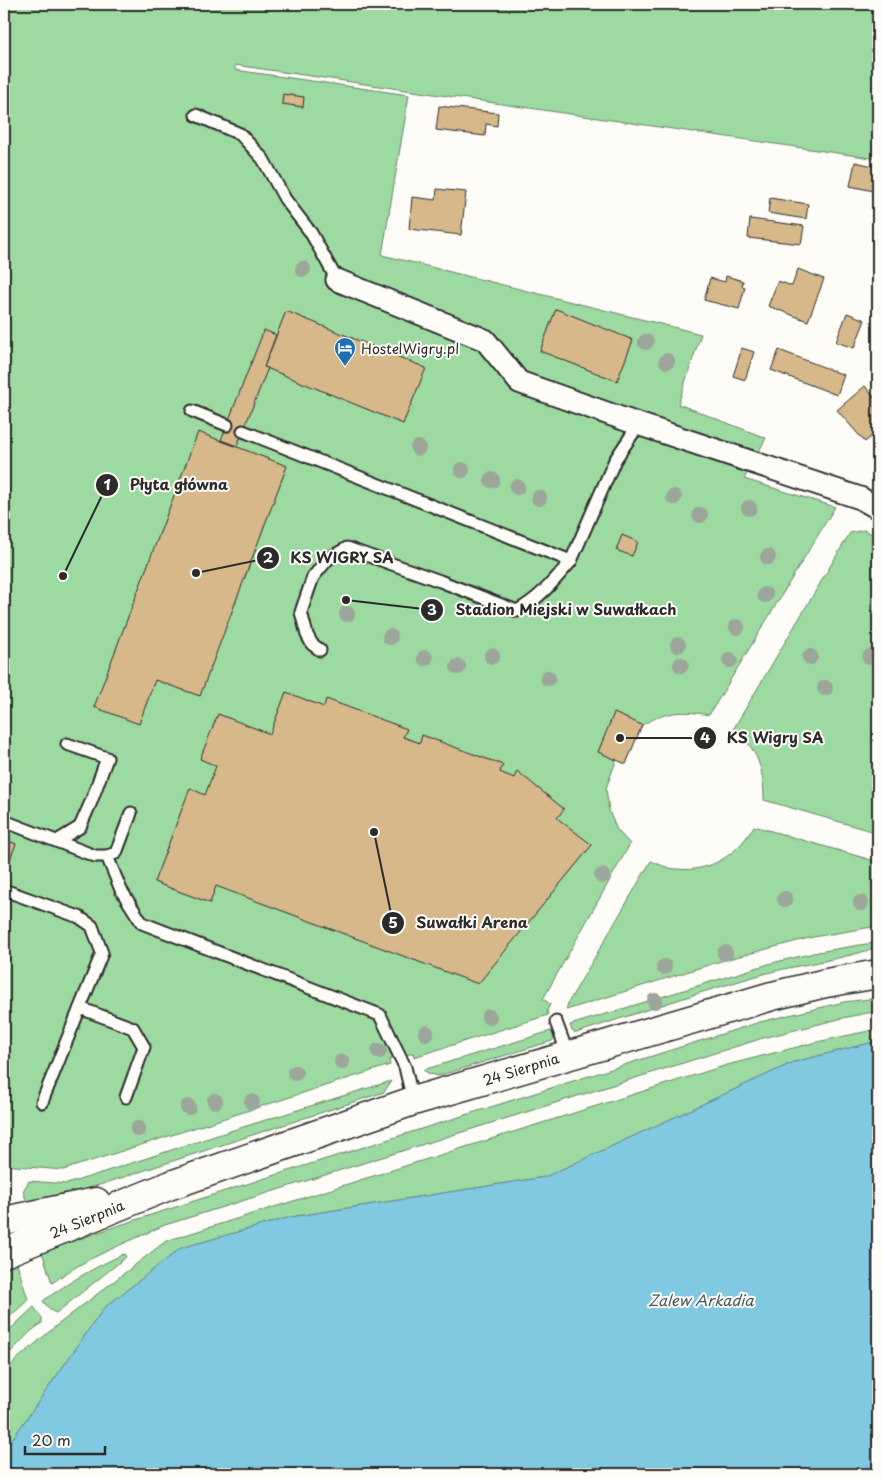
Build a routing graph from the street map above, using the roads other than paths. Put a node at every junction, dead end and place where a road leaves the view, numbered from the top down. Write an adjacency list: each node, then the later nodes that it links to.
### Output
1 (196, 115): 2 (lane)
2 (337, 280): 4 (street)
3 (192, 412): 5 (lane)
4 (639, 424): 7 (street); 8 (lane)
5 (227, 425)
6 (243, 431): 8 (lane)
7 (878, 508)
8 (571, 561): 9 (lane)
9 (320, 650)
10 (67, 744): 13 (lane)
11 (131, 812): 14 (lane)
12 (4, 822): 13 (lane)
13 (57, 841): 14 (lane)
14 (107, 856): 21 (lane)
15 (4, 890): 17 (lane)
16 (878, 974): 19 (main road, 24 Sierpnia)
17 (80, 1008): 20 (lane); 22 (lane)
18 (556, 1022): 19 (lane)
19 (568, 1054): 21 (main road, 24 Sierpnia)
20 (126, 1097)
21 (413, 1101): 23 (main road, 24 Sierpnia)
22 (42, 1102)
23 (170, 1185): 24 (main road, 24 Sierpnia); 25 (main road, 24 Sierpnia)
24 (4, 1221)
25 (4, 1253)

